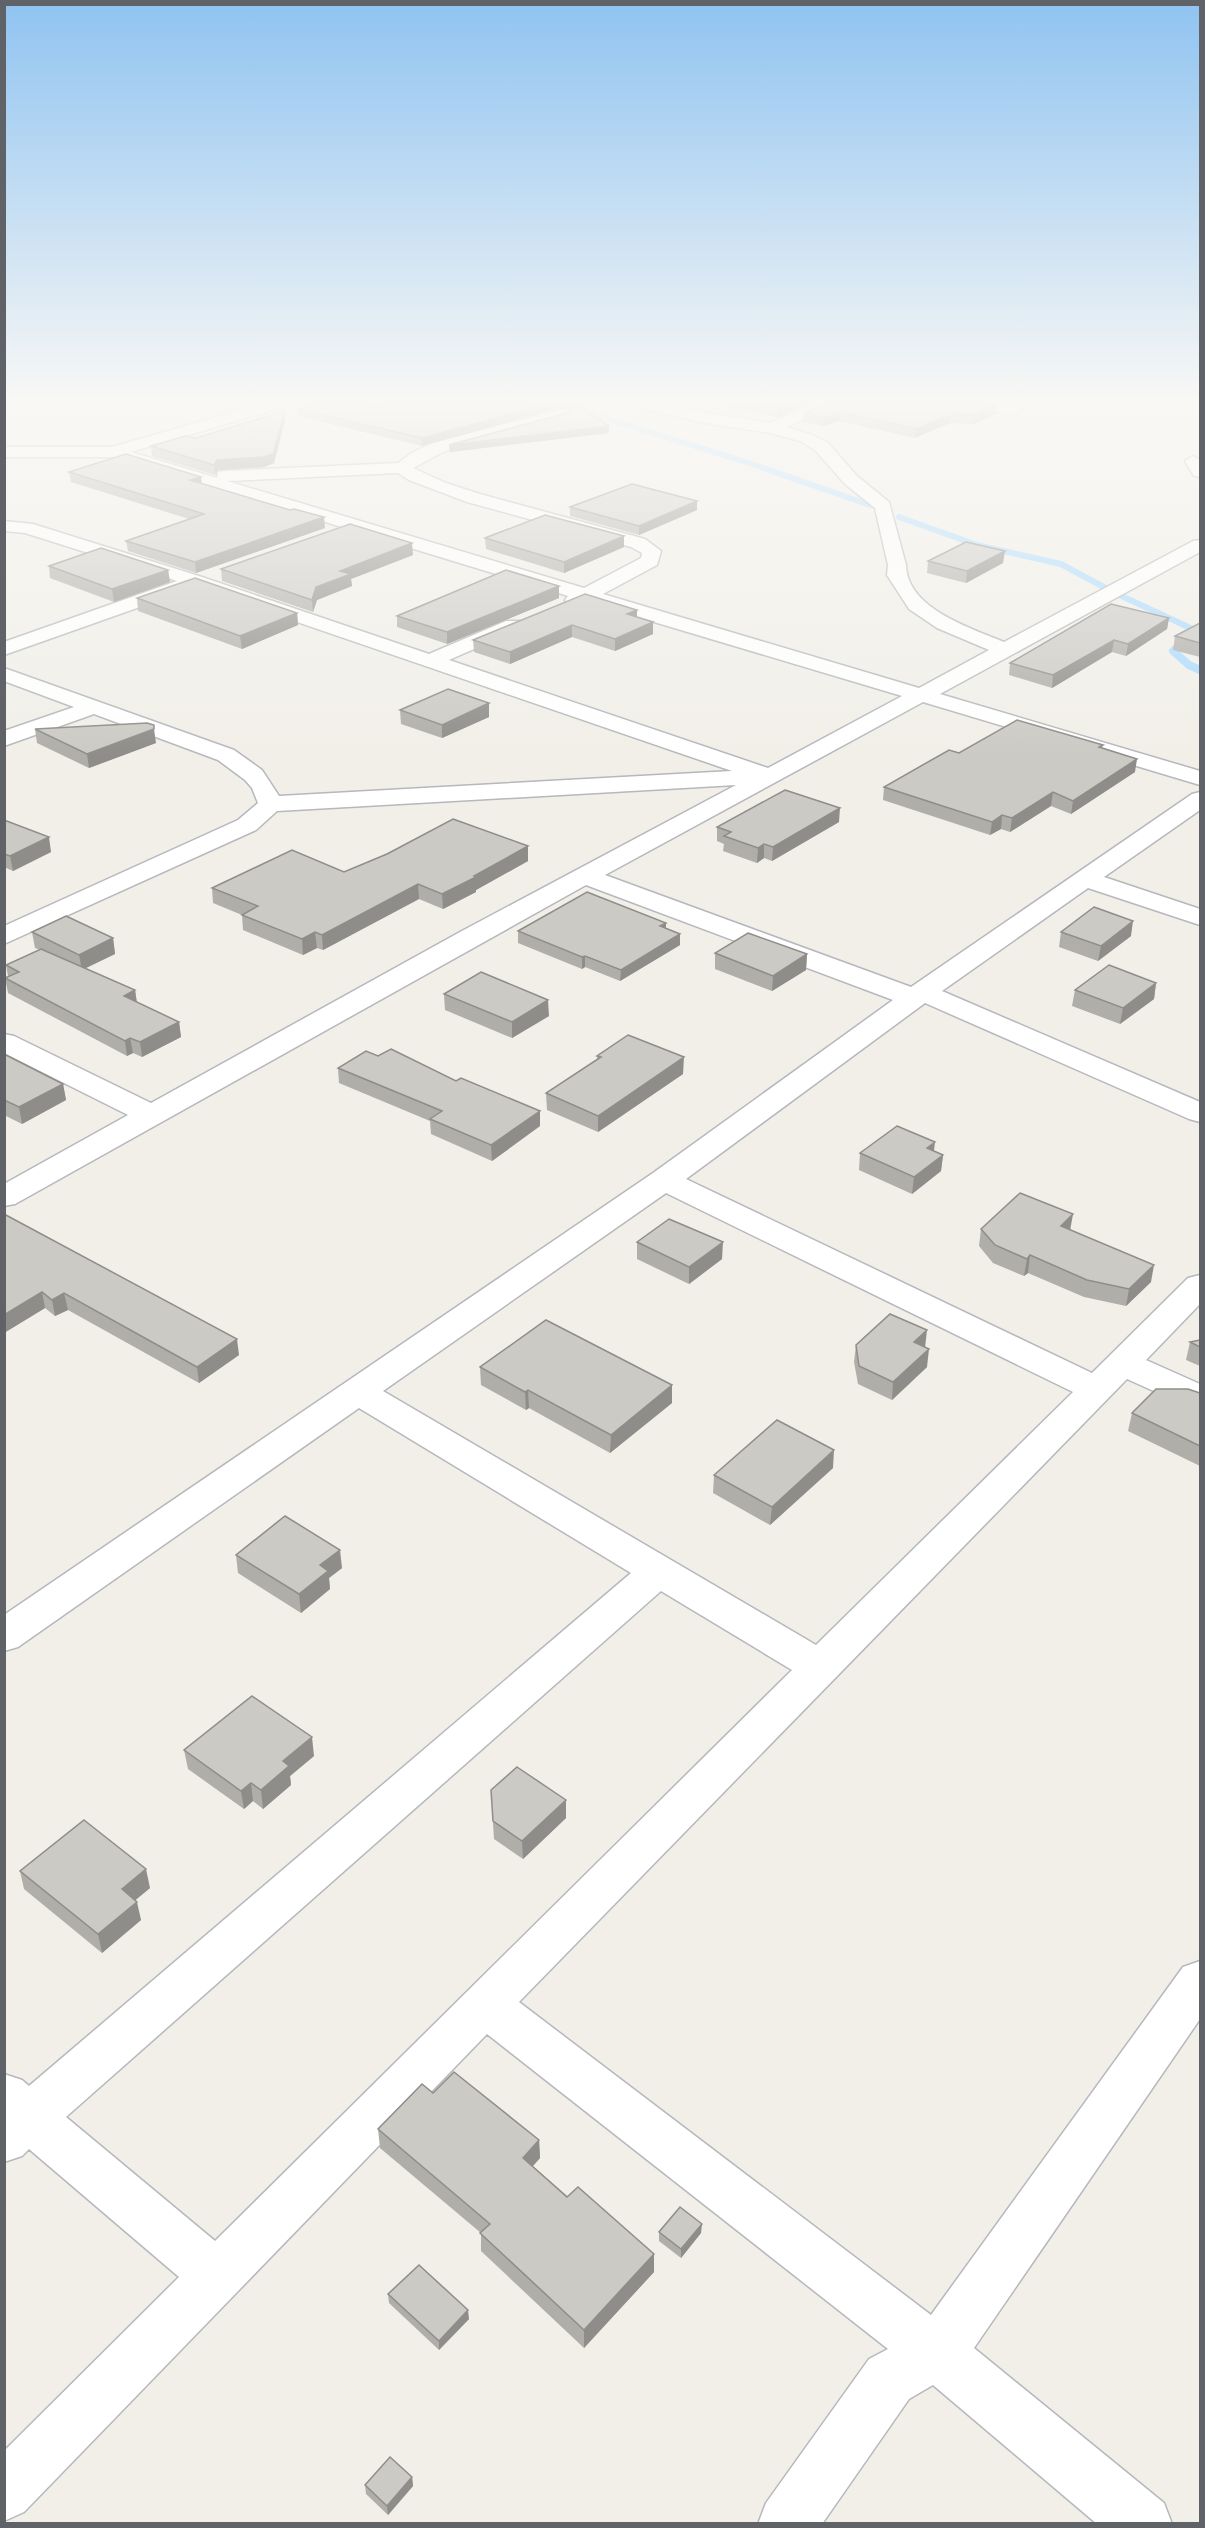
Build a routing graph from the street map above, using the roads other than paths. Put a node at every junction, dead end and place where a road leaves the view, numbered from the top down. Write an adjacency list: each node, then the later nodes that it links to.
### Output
1 (340, 520): 4 (street)
2 (557, 520): 10 (street)
3 (886, 520): 14 (street)
4 (357, 525): 6 (street); 10 (street)
5 (4, 526): 9 (street)
6 (324, 536)
7 (1200, 545): 14 (street)
8 (227, 570): 9 (street)
9 (195, 581): 13 (street); 15 (street)
10 (585, 595): 11 (street); 17 (street)
11 (554, 608)
12 (533, 617): 15 (street)
13 (4, 649)
14 (1006, 650): 17 (street)
15 (429, 661): 20 (street)
16 (4, 674): 18 (street)
17 (923, 694): 20 (street); 21 (street)
18 (94, 708): 19 (street); 23 (street)
19 (4, 739)
20 (769, 776): 23 (street); 24 (street)
21 (1200, 778)
22 (1200, 798): 25 (street)
23 (270, 804): 27 (street)
24 (584, 876): 28 (street); 31 (street)
25 (1085, 879): 26 (street); 28 (street)
26 (1200, 917)
27 (4, 936)
28 (918, 995): 30 (street); 32 (street)
29 (4, 1042): 31 (street)
30 (1200, 1113)
31 (150, 1114): 33 (street)
32 (664, 1180): 35 (street); 36 (street)
33 (4, 1197)
34 (1200, 1285): 35 (street)
35 (1110, 1376): 37 (street); 40 (street)
36 (356, 1391): 38 (street); 39 (street)
37 (1200, 1398)
38 (658, 1571): 40 (street); 43 (street)
39 (4, 1636)
40 (820, 1667): 42 (street)
41 (1200, 1981): 45 (street)
42 (485, 2004): 44 (street); 45 (street)
43 (13, 2117): 44 (street)
44 (217, 2276): 46 (street)
45 (937, 2353): 47 (street); 48 (street)
46 (4, 2492)
47 (787, 2523)
48 (1143, 2523)

